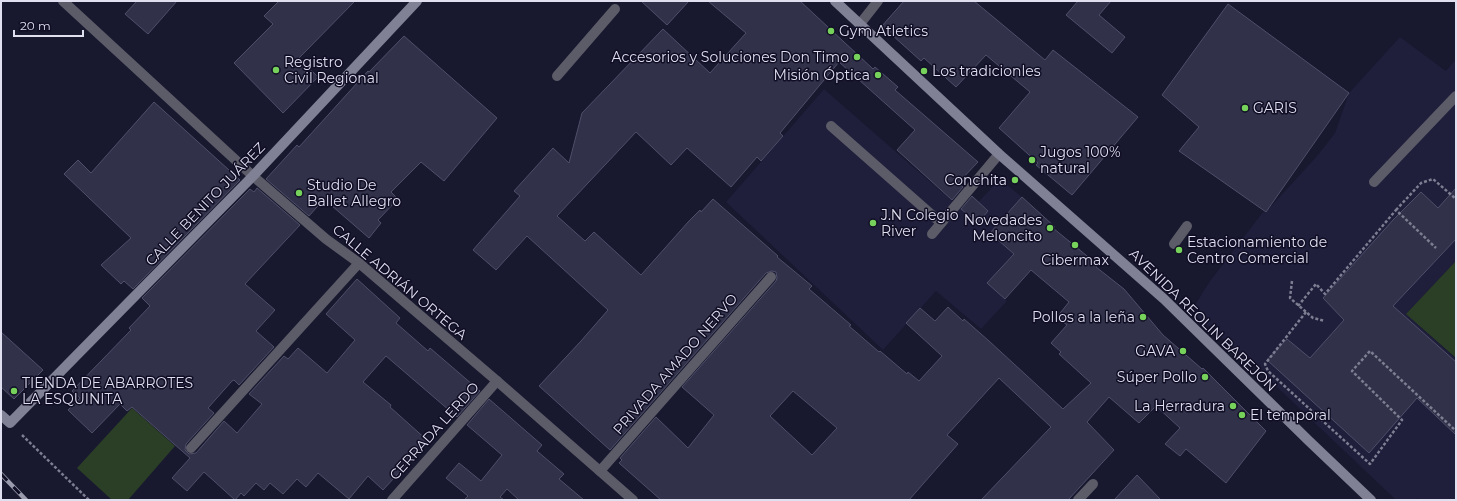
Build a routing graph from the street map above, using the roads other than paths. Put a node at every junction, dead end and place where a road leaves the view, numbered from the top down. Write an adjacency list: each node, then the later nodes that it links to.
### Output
1 (63, 1): 11 (street, CALLE ADRIÁN ORTEGA)
2 (417, 1): 11 (main road, CALLE BENITO JUÁREZ)
3 (835, 1): 6 (main road, AVENIDA REOLIN BAREJON)
4 (878, 1): 6 (street)
5 (615, 9): 7 (street)
6 (860, 24): 10 (main road, AVENIDA REOLIN BAREJON)
7 (557, 76)
8 (1456, 96): 12 (street)
9 (831, 126): 13 (street)
10 (999, 154): 13 (street); 27 (main road, AVENIDA REOLIN BAREJON)
11 (252, 176): 17 (street, CALLE ADRIÁN ORTEGA); 20 (main road, CALLE BENITO JUÁREZ)
12 (1374, 182)
13 (941, 223): 15 (street)
14 (1187, 226): 16 (street)
15 (932, 234)
16 (1174, 244)
17 (359, 263): 19 (street, CALLE ADRIÁN ORTEGA); 21 (street)
18 (771, 277): 22 (street, PRIVADA AMADO NERVO)
19 (497, 381): 22 (street, CALLE ADRIÁN ORTEGA); 24 (street, CERRADA LERDO)
20 (1, 415)
21 (191, 448)
22 (600, 471): 25 (street, CALLE ADRIÁN ORTEGA)
23 (1093, 484): 26 (street)
24 (392, 500)
25 (633, 500)
26 (1078, 500)
27 (1371, 500)

